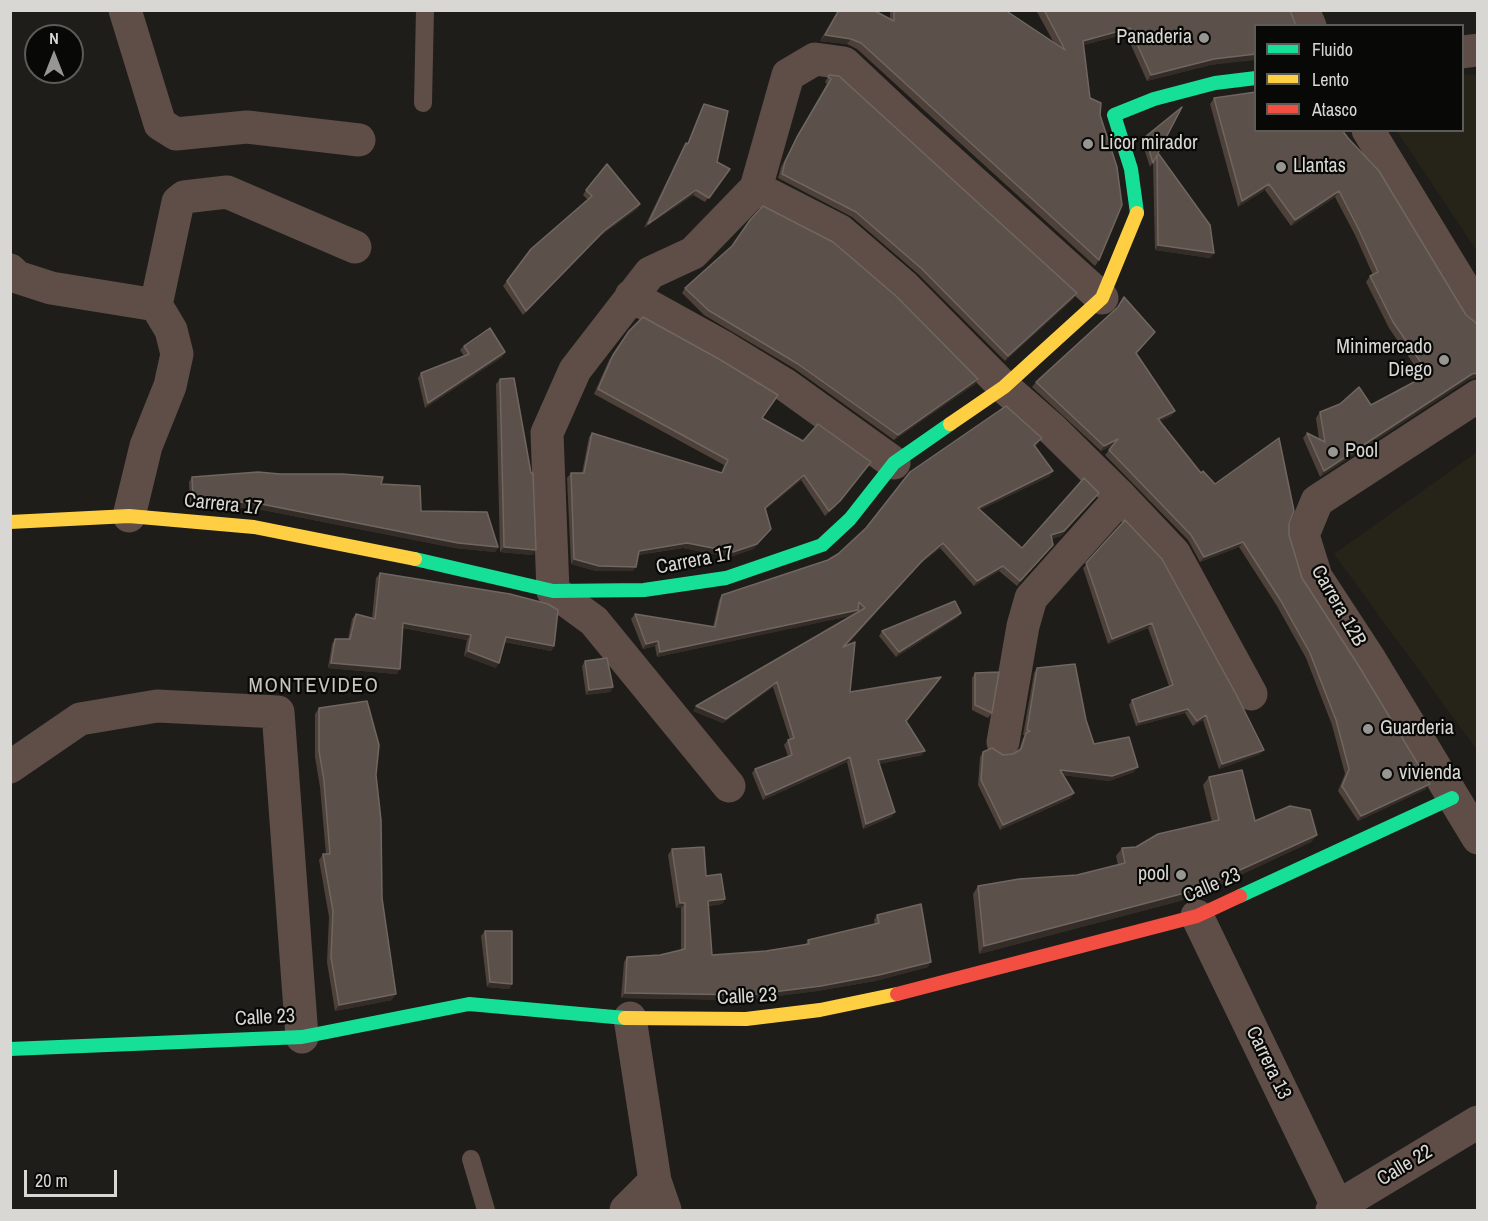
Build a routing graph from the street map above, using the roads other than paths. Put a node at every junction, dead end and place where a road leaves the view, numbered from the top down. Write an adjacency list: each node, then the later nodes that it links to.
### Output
1 (125, 10): 8 (street)
2 (425, 10): 6 (lane)
3 (1303, 10): 4 (street)
4 (1309, 24)
5 (1254, 78): 13 (street, Carrera 17)
6 (423, 103)
7 (1369, 132): 15 (street)
8 (359, 140)
9 (756, 188): 12 (street); 13 (street); 16 (street)
10 (355, 247): 14 (street)
11 (10, 270): 14 (street)
12 (631, 296): 18 (street); 22 (street)
13 (1102, 298): 16 (street, Carrera 17)
14 (156, 305): 20 (street)
15 (1478, 311)
16 (1004, 387): 18 (street, Carrera 17); 19 (street)
17 (1478, 396): 27 (street, Carrera 12B)
18 (894, 463): 22 (street, Carrera 17)
19 (1121, 497): 23 (street); 24 (street)
20 (129, 516): 21 (street, Carrera 17); 22 (street, Carrera 17)
21 (10, 522)
22 (553, 591): 26 (street)
23 (1251, 694)
24 (1003, 742)
25 (10, 767): 31 (street)
26 (729, 786)
27 (1452, 798): 28 (street, Carrera 12B); 29 (street, Calle 23)
28 (1478, 838)
29 (1197, 916): 30 (street, Calle 23); 38 (street, Carrera 13)
30 (630, 1018): 31 (street, Calle 23); 35 (street)
31 (302, 1037): 32 (street, Calle 23)
32 (10, 1048)
33 (1478, 1122): 38 (street, Calle 22)
34 (471, 1159): 36 (lane)
35 (660, 1196): 37 (street)
36 (486, 1210)
37 (626, 1210)
38 (1336, 1210)

